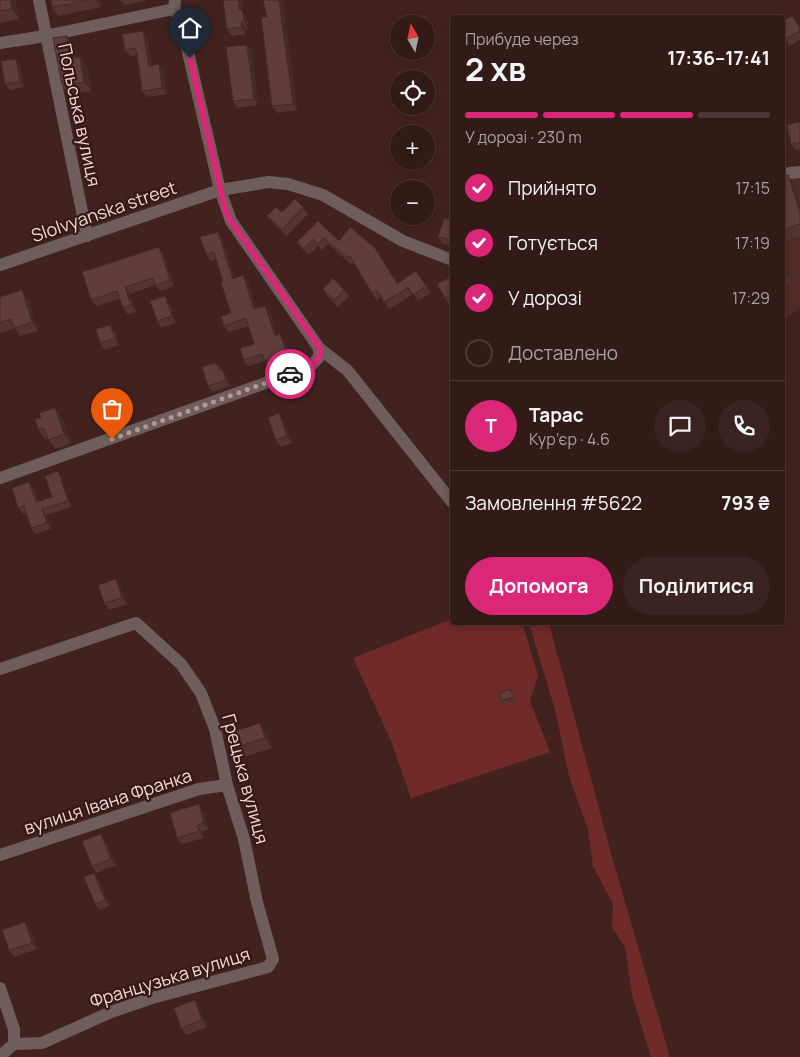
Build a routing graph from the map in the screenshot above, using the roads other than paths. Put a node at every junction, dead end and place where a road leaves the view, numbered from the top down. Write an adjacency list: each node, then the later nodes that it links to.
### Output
1 (39, 0): 3 (street, Польська вулиця)
2 (174, 4): 3 (street); 7 (street)
3 (45, 36): 4 (street); 8 (street, Польська вулиця)
4 (0, 43)
5 (800, 172): 6 (street)
6 (785, 174)
7 (220, 190): 8 (street, Slolvyanska street); 9 (street, Slolvyanska street); 11 (street)
8 (87, 236): 10 (street, Slolvyanska street)
9 (450, 259)
10 (0, 266)
11 (320, 348): 12 (street); 13 (street)
12 (0, 478)
13 (450, 500)
14 (0, 670): 15 (street, Грецька вулиця)
15 (227, 785): 16 (street, вулиця Івана Франка); 17 (street, Грецька вулиця)
16 (0, 855)
17 (268, 967): 19 (street, Французька вулиця)
18 (0, 988): 19 (street)
19 (14, 1044): 20 (street)
20 (0, 1056)

